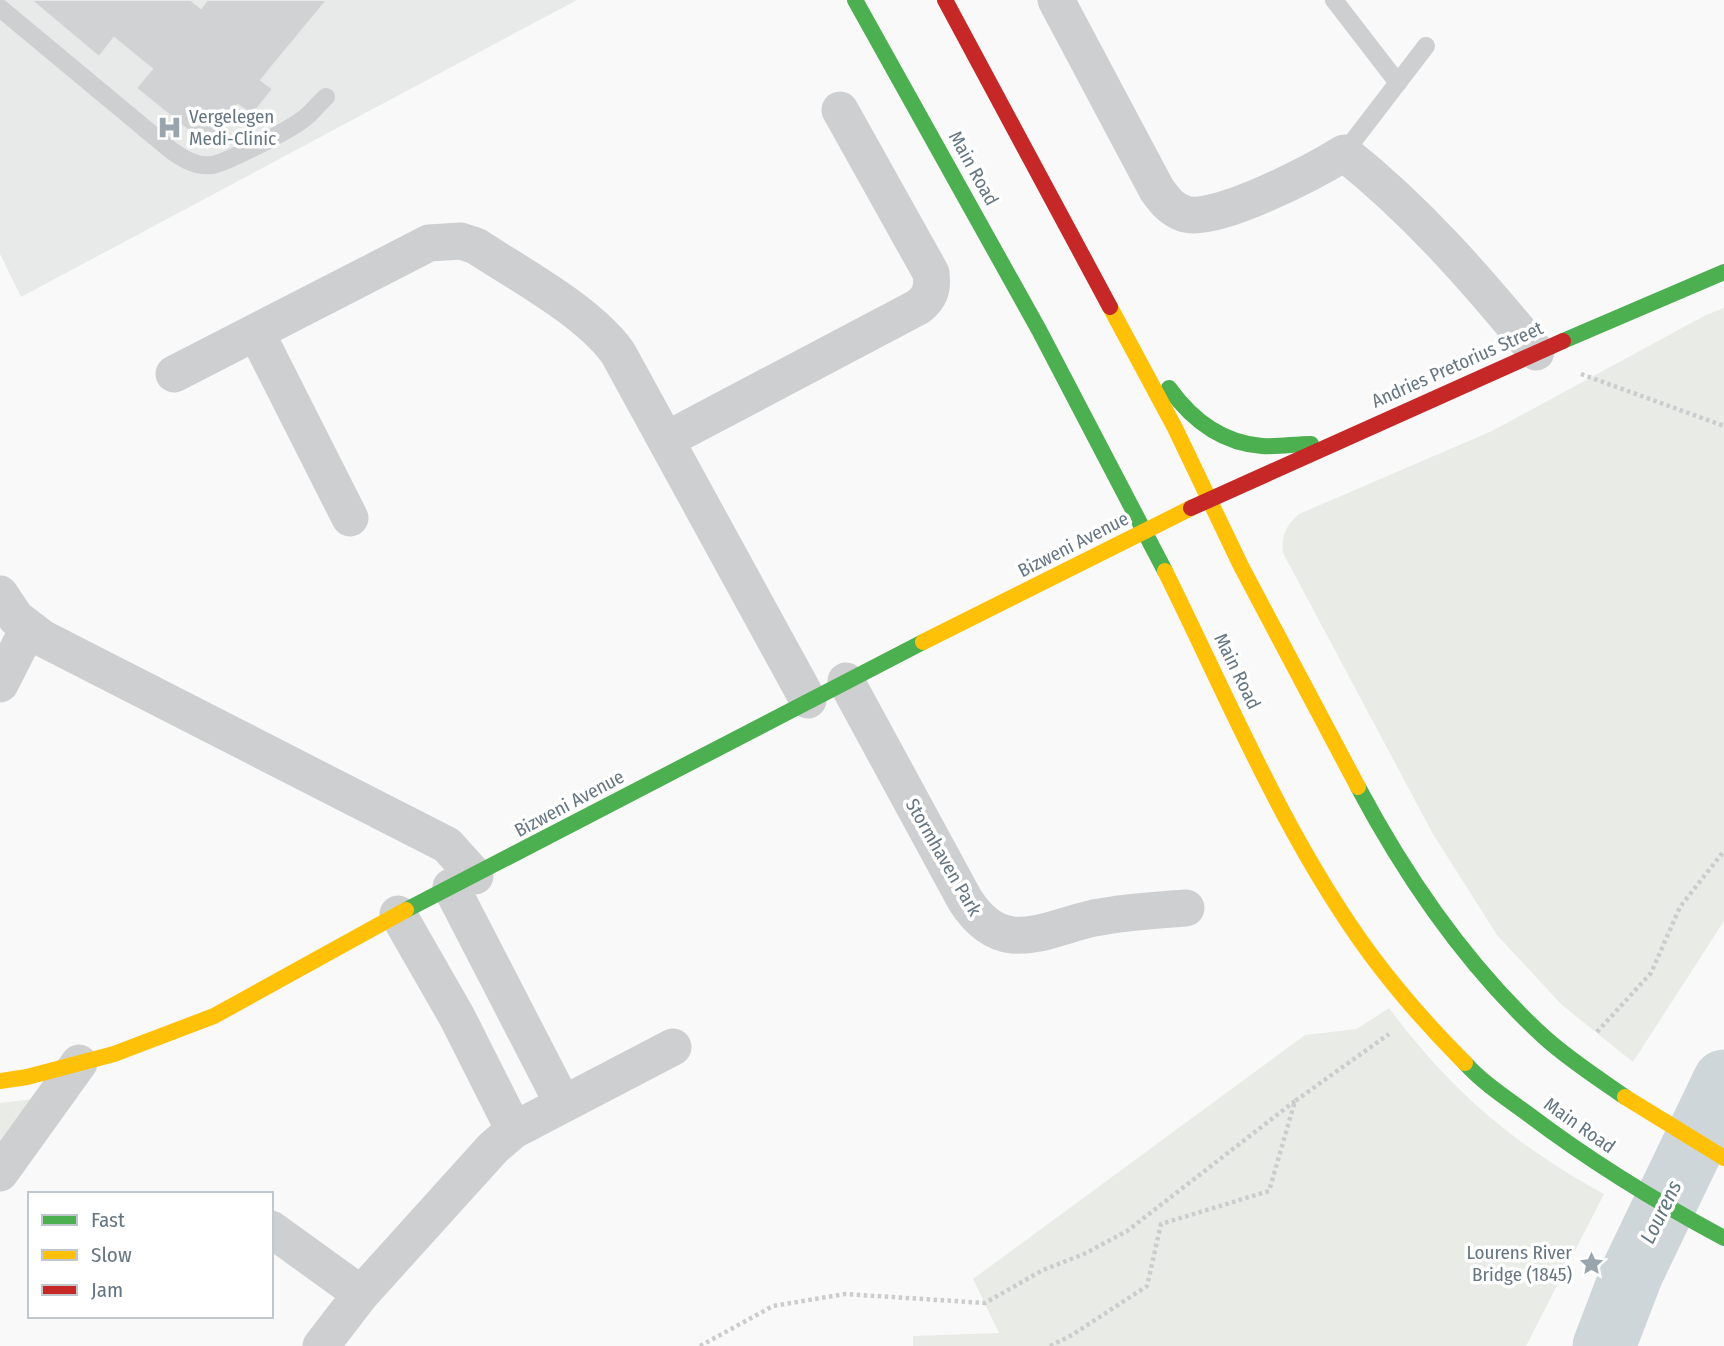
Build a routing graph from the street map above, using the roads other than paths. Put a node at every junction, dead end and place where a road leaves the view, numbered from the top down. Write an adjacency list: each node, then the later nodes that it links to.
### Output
1 (855, 0): 20 (main road, Main Road)
2 (946, 0): 12 (main road)
3 (1056, 0): 10 (street)
4 (1334, 0): 7 (lane)
5 (0, 8): 8 (lane)
6 (1426, 46): 7 (lane)
7 (1398, 83): 10 (lane)
8 (326, 97)
9 (839, 110): 16 (street)
10 (1344, 153): 14 (street)
11 (1724, 272): 14 (main road, Andries Pretorius Street)
12 (1119, 322): 17 (main road); 18 (main road)
13 (256, 332): 15 (street); 16 (street); 19 (street)
14 (1536, 352): 17 (main road, Andries Pretorius Street)
15 (174, 374)
16 (666, 440): 25 (street)
17 (1329, 444): 18 (main road, Andries Pretorius Street)
18 (1209, 499): 20 (main road, Bizweni Avenue); 34 (main road)
19 (350, 518)
20 (1146, 531): 23 (main road, Bizweni Avenue); 37 (main road, Main Road)
21 (0, 594): 22 (street)
22 (28, 629): 24 (street); 26 (street)
23 (846, 681): 25 (main road, Bizweni Avenue); 27 (street, Stormhaven Park)
24 (0, 684)
25 (808, 700): 26 (main road, Bizweni Avenue)
26 (463, 881): 28 (main road, Bizweni Avenue); 32 (street)
27 (1186, 908)
28 (398, 914): 30 (main road, Bizweni Avenue); 33 (street)
29 (673, 1047): 32 (street)
30 (79, 1063): 31 (main road, Bizweni Avenue); 35 (street)
31 (0, 1081)
32 (563, 1104): 33 (street)
33 (514, 1130): 38 (street)
34 (1724, 1157)
35 (0, 1173)
36 (273, 1230): 38 (street)
37 (1724, 1238)
38 (361, 1294): 39 (street)
39 (321, 1346)

